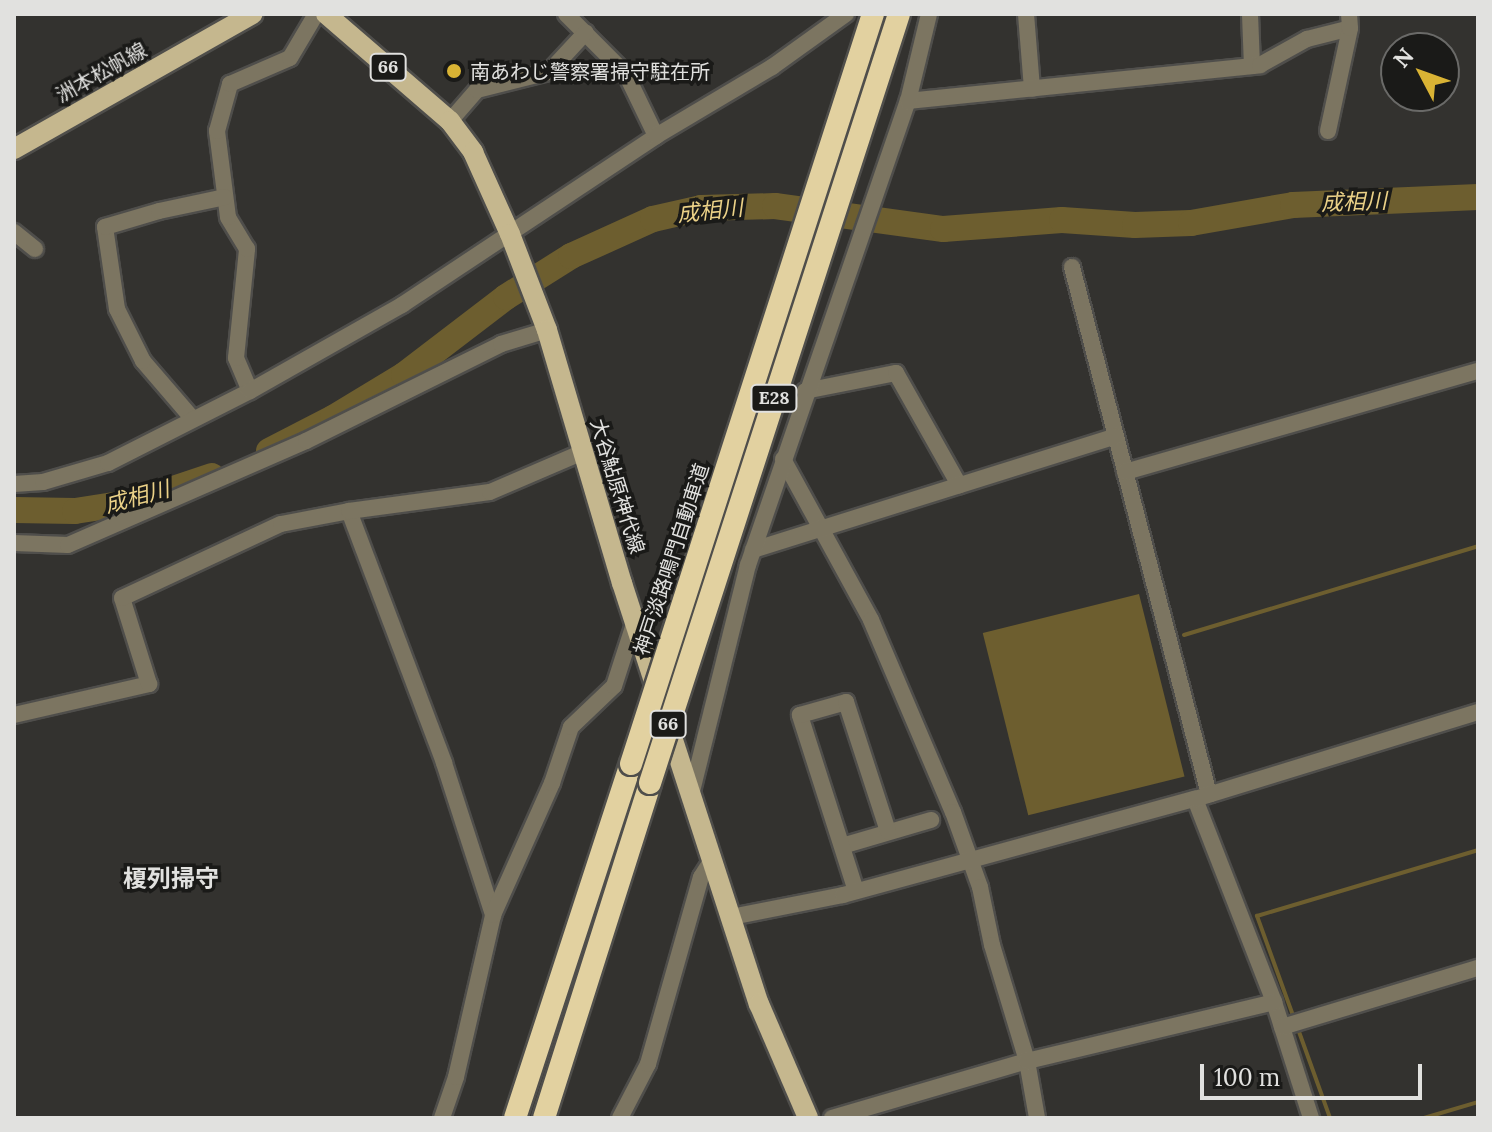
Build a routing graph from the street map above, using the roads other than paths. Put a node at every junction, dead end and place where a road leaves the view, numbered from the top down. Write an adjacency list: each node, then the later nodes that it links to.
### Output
1 (253, 14): 21 (main road, 洲本松帆線)
2 (316, 14): 22 (street)
3 (326, 14): 18 (main road, 大谷鮎原神代線 / 66)
4 (566, 14): 13 (street)
5 (822, 14): 14 (street)
6 (846, 14): 14 (street)
7 (873, 14): 60 (highway, 神戸淡路鳴門自動車道 / E28, bridge)
8 (899, 14): 61 (highway, E28, bridge)
9 (929, 14): 17 (street)
10 (1026, 14): 16 (street)
11 (1250, 14): 15 (street)
12 (1349, 21): 15 (street); 19 (street)
13 (586, 32): 18 (street); 20 (street)
14 (812, 38): 20 (street)
15 (1252, 66): 16 (street)
16 (1032, 89): 17 (street)
17 (908, 101): 30 (street)
18 (450, 121): 24 (main road, 大谷鮎原神代線 / 66)
19 (1328, 131)
20 (656, 136): 24 (street)
21 (14, 149)
22 (225, 197): 29 (street); 31 (street)
23 (14, 232): 25 (street)
24 (512, 240): 27 (main road, 大谷鮎原神代線 / 66); 29 (street)
25 (35, 249)
26 (1072, 267): 32 (street)
27 (546, 327): 33 (main road, 大谷鮎原神代線 / 66); 40 (street)
28 (1478, 371): 35 (street)
29 (250, 391): 31 (street)
30 (805, 391): 34 (street); 37 (street)
31 (192, 418): 36 (street)
32 (1116, 436): 35 (street); 37 (street)
33 (583, 452): 38 (street); 42 (main road, 大谷鮎原神代線 / 66)
34 (783, 459): 39 (street); 41 (street)
35 (1125, 472): 45 (street)
36 (14, 484)
37 (959, 485): 39 (street)
38 (349, 511): 44 (street); 53 (street)
39 (820, 527): 41 (street); 50 (street)
40 (14, 543)
41 (753, 550): 46 (street)
42 (636, 617): 46 (main road, 大谷鮎原神代線 / 66); 53 (street)
43 (1478, 712): 45 (street)
44 (14, 715)
45 (1202, 796): 50 (street); 56 (street)
46 (691, 797): 51 (main road, 大谷鮎原神代線 / 66)
47 (931, 820): 48 (street)
48 (888, 831): 49 (street); 49 (street)
49 (842, 846): 52 (street)
50 (971, 859): 52 (street); 58 (street)
51 (712, 860): 54 (main road, 大谷鮎原神代線 / 66); 62 (street)
52 (856, 891): 54 (street)
53 (493, 915): 59 (street)
54 (731, 917): 63 (main road, 大谷鮎原神代線 / 66)
55 (1478, 968): 57 (street)
56 (1274, 1002): 57 (street); 58 (street)
57 (1282, 1027): 66 (street)
58 (1027, 1061): 64 (street); 65 (street)
59 (442, 1118)
60 (515, 1118)
61 (544, 1118)
62 (620, 1118)
63 (808, 1118)
64 (832, 1118)
65 (1037, 1118)
66 (1311, 1118)

